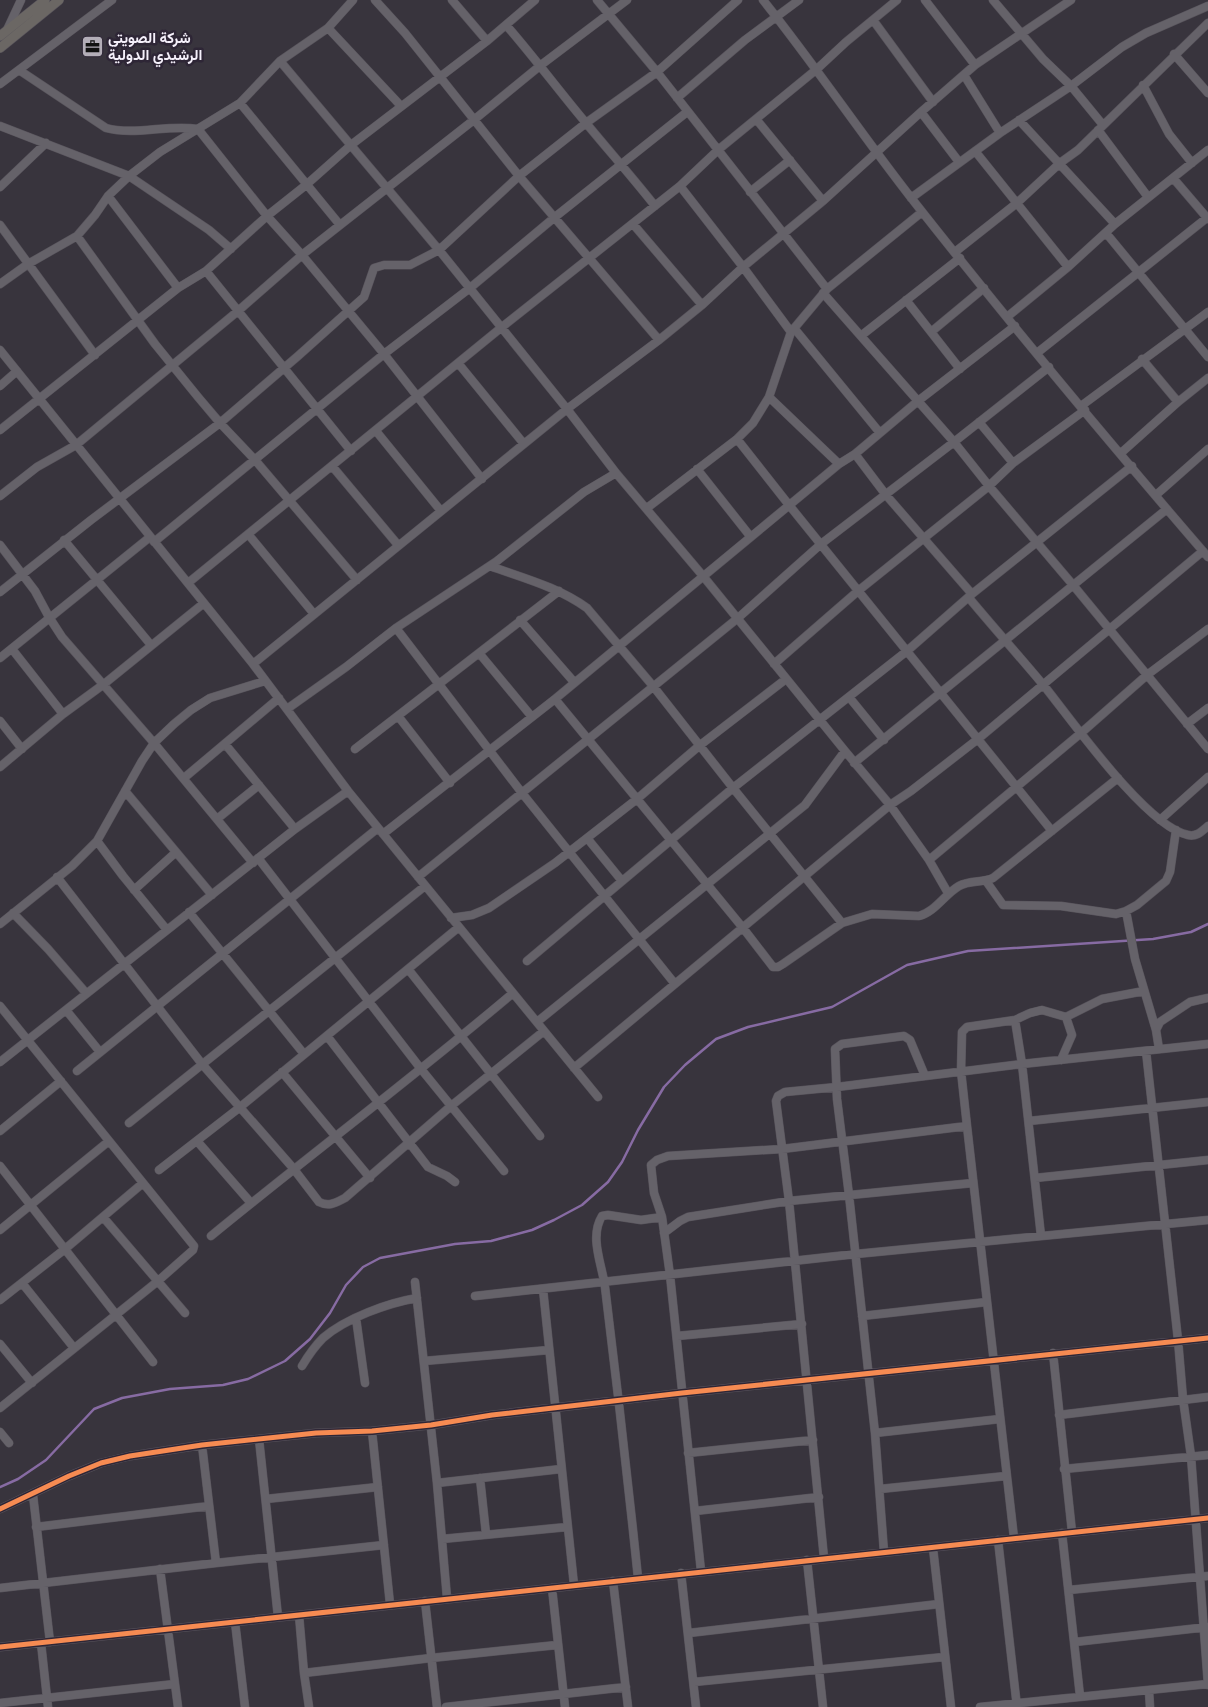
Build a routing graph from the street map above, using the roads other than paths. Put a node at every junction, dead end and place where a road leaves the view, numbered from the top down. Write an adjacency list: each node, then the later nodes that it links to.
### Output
1 (21, 0): 27 (street)
2 (45, 0): 27 (main road)
3 (59, 0): 30 (main road)
4 (112, 0): 35 (street)
5 (353, 0): 26 (street)
6 (375, 0): 39 (street)
7 (521, 0): 20 (street)
8 (535, 0): 20 (street)
9 (597, 0): 21 (street)
10 (627, 0): 21 (street)
11 (738, 0): 37 (street)
12 (762, 0): 22 (street)
13 (799, 0): 22 (street)
14 (897, 0): 23 (street)
15 (925, 0): 34 (street)
16 (993, 0): 28 (street)
17 (454, 1): 29 (street)
18 (1068, 1): 28 (street)
19 (1208, 6): 42 (street)
20 (527, 7): 25 (street)
21 (609, 14): 33 (street); 37 (street)
22 (776, 17): 36 (street); 44 (street)
23 (872, 20): 36 (street); 46 (street)
24 (1208, 23): 31 (street)
25 (506, 25): 29 (street); 33 (street)
26 (328, 28): 32 (street); 47 (street)
27 (3, 33)
28 (1022, 33): 34 (street); 42 (street)
29 (487, 41): 39 (street)
30 (0, 48)
31 (1174, 54): 41 (street); 43 (street)
32 (280, 61): 45 (street); 59 (street)
33 (540, 65): 50 (street); 53 (street)
34 (975, 65): 38 (street)
35 (19, 70): 40 (street); 56 (street)
36 (817, 70): 51 (street); 63 (street)
37 (656, 72): 44 (street); 53 (street)
38 (964, 75): 46 (street); 57 (street)
39 (440, 76): 47 (street); 50 (street)
40 (0, 84)
41 (1143, 85): 55 (street); 67 (street)
42 (1071, 86): 52 (street); 55 (street)
43 (1208, 93)
44 (677, 98): 48 (street)
45 (240, 102): 56 (street); 72 (street)
46 (933, 102): 49 (street)
47 (401, 106): 59 (street)
48 (687, 112): 60 (street); 68 (street)
49 (921, 112): 63 (street); 65 (street)
50 (475, 119): 70 (street); 75 (street)
51 (756, 119): 60 (street); 64 (street)
52 (1019, 120): 57 (street); 66 (street)
53 (586, 123): 68 (street); 70 (street)
54 (0, 126): 58 (street)
55 (1100, 128): 66 (street); 78 (street)
56 (198, 129): 69 (street); 84 (street)
57 (1000, 133): 62 (street)
58 (46, 143): 69 (street); 74 (street)
59 (351, 145): 72 (street); 75 (street)
60 (718, 150): 73 (street); 76 (street)
61 (1208, 150): 67 (street)
62 (975, 151): 65 (street); 81 (street)
63 (877, 153): 79 (street); 80 (street)
64 (790, 160): 76 (street); 80 (street)
65 (959, 162): 79 (street)
66 (1060, 163): 81 (street); 88 (street)
67 (1192, 163): 71 (street)
68 (622, 164): 82 (street); 85 (street)
69 (128, 176): 77 (street); 94 (street)
70 (519, 176): 85 (street); 95 (street)
71 (1173, 178): 78 (street); 86 (street)
72 (306, 185): 84 (street); 90 (street)
73 (680, 186): 82 (street); 100 (street)
74 (0, 187)
75 (387, 188): 90 (street); 95 (street)
76 (750, 192): 92 (street)
77 (108, 196): 93 (street); 105 (street)
78 (1148, 197): 88 (street)
79 (911, 198): 83 (street)
80 (823, 201): 92 (street)
81 (1016, 204): 97 (street); 101 (street)
82 (655, 206): 87 (street)
83 (922, 212): 97 (street); 108 (street)
84 (267, 216): 94 (street); 96 (street)
85 (555, 217): 98 (street); 106 (street)
86 (1208, 218): 103 (street)
87 (633, 224): 98 (street); 110 (street)
88 (1115, 224): 91 (street)
89 (0, 225): 99 (street)
90 (340, 225): 96 (street)
91 (1106, 233): 101 (street); 103 (street)
92 (782, 235): 100 (street); 108 (street)
93 (77, 236): 99 (street); 115 (street)
94 (231, 250): 102 (street)
95 (439, 250): 106 (street); 112 (street)
96 (302, 255): 111 (street); 112 (street)
97 (957, 255): 107 (street); 109 (street)
98 (589, 258): 117 (street); 122 (street)
99 (28, 264): 104 (street); 126 (street)
100 (743, 267): 110 (street); 119 (street)
101 (1068, 267): 114 (street)
102 (206, 271): 105 (street); 111 (street)
103 (1138, 273): 118 (street); 124 (street)
104 (0, 284)
105 (178, 288): 115 (street)
106 (470, 288): 117 (street); 125 (street)
107 (984, 288): 114 (street); 120 (street)
108 (825, 291): 119 (street); 121 (street)
109 (906, 300): 120 (street); 121 (street)
110 (702, 306): 122 (street)
111 (238, 311): 130 (street); 132 (street)
112 (349, 312): 125 (street); 132 (street)
113 (1208, 312): 118 (street)
114 (1007, 317): 116 (street)
115 (138, 319): 126 (street); 130 (street)
116 (1015, 326): 124 (street); 133 (street)
117 (502, 327): 129 (street); 144 (street)
118 (1185, 329): 127 (street); 128 (street)
119 (793, 330): 138 (street); 149 (street)
120 (931, 332): 133 (street)
121 (862, 335): 140 (street)
122 (659, 340): 144 (street)
123 (0, 350): 134 (street)
124 (1037, 353): 131 (street)
125 (384, 354): 137 (street); 143 (street)
126 (95, 355): 139 (street)
127 (1208, 357)
128 (1142, 359): 141 (street); 142 (street)
129 (458, 363): 137 (street); 152 (street)
130 (172, 365): 146 (street); 153 (street)
131 (1049, 367): 142 (street); 145 (street)
132 (284, 368): 143 (street); 146 (street)
133 (960, 369): 140 (street)
134 (17, 371): 136 (street); 139 (street)
135 (1208, 378): 141 (street)
136 (0, 386)
137 (418, 397): 148 (street); 165 (street)
138 (769, 397): 150 (street); 160 (street)
139 (39, 399): 147 (street); 153 (street)
140 (918, 401): 149 (street); 151 (street)
141 (1178, 402): 156 (street)
142 (1083, 408): 156 (street); 159 (street)
143 (316, 409): 155 (street); 158 (street)
144 (567, 409): 152 (street); 164 (street)
145 (979, 422): 151 (street); 159 (street)
146 (220, 423): 158 (street); 170 (street)
147 (0, 430)
148 (376, 431): 155 (street); 175 (street)
149 (880, 433): 157 (street)
150 (737, 439): 163 (street); 172 (street)
151 (954, 442): 166 (street); 168 (street)
152 (524, 444): 165 (street)
153 (76, 445): 169 (street); 170 (street)
154 (1208, 449): 167 (street)
155 (351, 450): 161 (street)
156 (1120, 453): 162 (street)
157 (854, 454): 160 (street); 168 (street)
158 (255, 460): 171 (street); 179 (street)
159 (1013, 463): 166 (street)
160 (839, 464): 172 (street)
161 (332, 466): 171 (street); 184 (street)
162 (1132, 466): 167 (street); 181 (street)
163 (696, 469): 173 (street); 177 (street)
164 (616, 473): 173 (street); 186 (street)
165 (482, 479): 175 (street)
166 (988, 486): 178 (street); 181 (street)
167 (1156, 494): 174 (street)
168 (886, 495): 178 (street); 183 (street)
169 (0, 496)
170 (119, 499): 179 (street); 180 (street)
171 (290, 500): 176 (street); 190 (street)
172 (788, 505): 177 (street); 183 (street)
173 (647, 508): 188 (street)
174 (1168, 509): 185 (street); 192 (street)
175 (440, 511): 184 (street)
176 (248, 534): 191 (street); 198 (street)
177 (750, 536): 188 (street)
178 (924, 538): 194 (street); 196 (street)
179 (152, 539): 189 (street); 191 (street)
180 (64, 540): 187 (street); 189 (street)
181 (1037, 542): 192 (street); 196 (street)
182 (0, 544): 187 (street)
183 (821, 544): 194 (street); 200 (street)
184 (398, 545): 190 (street)
185 (1207, 555): 203 (street)
186 (490, 566): 193 (street); 202 (street)
187 (23, 573): 195 (street); 199 (street)
188 (703, 576): 200 (street); 207 (street)
189 (97, 580): 199 (street); 206 (street)
190 (357, 580): 198 (street)
191 (188, 584): 197 (street)
192 (1073, 585): 203 (street); 205 (street)
193 (559, 591): 201 (street); 207 (street)
194 (858, 591): 209 (street); 213 (street)
195 (0, 592)
196 (971, 596): 205 (street); 209 (street)
197 (204, 603): 206 (street); 212 (street)
198 (314, 614): 212 (street)
199 (49, 617): 208 (street); 218 (street)
200 (738, 618): 213 (street); 220 (street)
201 (520, 620): 210 (street); 217 (street)
202 (396, 628): 219 (street); 227 (street)
203 (1109, 629): 214 (street); 221 (street)
204 (1208, 629): 214 (street)
205 (1005, 641): 221 (street); 222 (street)
206 (150, 645): 218 (street)
207 (618, 645): 217 (street); 220 (street)
208 (12, 648): 211 (street); 228 (street)
209 (907, 651): 222 (street); 223 (street)
210 (479, 653): 219 (street); 230 (street)
211 (0, 658)
212 (253, 664): 216 (street)
213 (774, 664): 215 (street)
214 (1147, 675): 233 (street); 234 (street)
215 (786, 679): 231 (street); 240 (street)
216 (265, 681): 224 (street); 238 (street)
217 (574, 682): 225 (street)
218 (104, 684): 228 (street); 238 (street)
219 (439, 685): 229 (street); 245 (street)
220 (653, 686): 236 (street); 240 (street)
221 (1043, 686): 234 (street); 235 (street)
222 (942, 692): 235 (street); 237 (street)
223 (849, 697): 231 (street); 237 (street)
224 (279, 698): 227 (street); 239 (street)
225 (555, 699): 230 (street); 236 (street)
226 (1208, 708): 233 (street)
227 (287, 709): 256 (street)
228 (64, 714): 241 (street)
229 (398, 716): 242 (street); 251 (street)
230 (532, 717): 245 (street)
231 (820, 720): 244 (street); 254 (street)
232 (0, 722): 241 (street)
233 (1187, 724): 243 (street)
234 (1081, 733): 250 (street); 253 (street)
235 (978, 739): 253 (street); 259 (street)
236 (588, 740): 257 (street); 258 (street)
237 (884, 740): 246 (street)
238 (154, 743): 249 (street); 255 (street)
239 (224, 744): 249 (street); 252 (street)
240 (699, 746): 254 (street); 258 (street)
241 (22, 749): 247 (street)
242 (355, 749)
243 (1208, 749)
244 (844, 751): 246 (street); 267 (street)
245 (489, 752): 251 (street); 257 (street)
246 (854, 763): 259 (street)
247 (0, 767)
248 (1208, 777): 261 (street)
249 (184, 778): 260 (street)
250 (1118, 778): 261 (street); 264 (street)
251 (450, 783): 266 (street)
252 (259, 785): 260 (street); 263 (street)
253 (1017, 786): 264 (street); 273 (street)
254 (732, 788): 267 (street); 269 (street)
255 (125, 791): 270 (street); 272 (street)
256 (348, 791): 263 (street); 266 (street)
257 (522, 794): 271 (street); 277 (street)
258 (637, 800): 268 (street); 269 (street)
259 (890, 805): 273 (street); 275 (street)
260 (217, 819): 274 (street)
261 (1160, 820): 265 (street)
262 (1208, 826): 265 (street)
263 (295, 829): 274 (street)
264 (1052, 830): 279 (street)
265 (1176, 830): 287 (street)
266 (380, 831): 277 (street); 286 (street)
267 (769, 833): 275 (street); 280 (street)
268 (587, 838): 271 (street); 278 (street)
269 (672, 840): 278 (street); 280 (street)
270 (97, 841): 276 (street); 282 (street)
271 (569, 852): 285 (street); 290 (street)
272 (176, 853): 282 (street); 284 (street)
273 (930, 860): 283 (street)
274 (255, 861): 284 (street); 286 (street)
275 (805, 876): 291 (street); 294 (street)
276 (57, 877): 289 (street); 300 (street)
277 (418, 877): 281 (street)
278 (622, 880): 285 (street)
279 (986, 881): 283 (street); 287 (street)
280 (708, 885): 294 (street); 296 (street)
281 (425, 886): 290 (street); 298 (street)
282 (134, 890): 295 (street)
283 (948, 893): 291 (street)
284 (212, 895): 288 (street)
285 (604, 897): 296 (street); 299 (street)
286 (290, 900): 297 (street); 298 (street)
287 (1126, 911): 303 (street)
288 (190, 912): 295 (street); 297 (street)
289 (13, 913): 292 (street); 304 (street)
290 (451, 918): 293 (street)
291 (842, 923): 294 (street)
292 (0, 924)
293 (459, 927): 301 (street); 305 (street)
294 (743, 928): 302 (street)
295 (167, 930): 300 (street)
296 (639, 939): 302 (street); 314 (street)
297 (223, 952): 308 (street); 311 (street)
298 (336, 958): 307 (street); 311 (street)
299 (527, 961)
300 (124, 964): 304 (street); 308 (street)
301 (408, 969): 307 (street); 318 (street)
302 (675, 984): 329 (street)
303 (1144, 991): 312 (street); 315 (street)
304 (86, 993): 310 (street)
305 (513, 993): 314 (street); 318 (street)
306 (1208, 998): 315 (street)
307 (369, 1002): 317 (street); 330 (street)
308 (157, 1005): 323 (street); 327 (street)
309 (0, 1006): 319 (street)
310 (66, 1010): 319 (street); 323 (street)
311 (269, 1010): 324 (street); 327 (street)
312 (1066, 1017): 313 (street); 325 (street)
313 (1015, 1020): 328 (street); 332 (street)
314 (537, 1022): 316 (street)
315 (1156, 1030): 321 (street)
316 (544, 1031): 329 (street); 334 (street)
317 (327, 1036): 324 (street); 340 (street)
318 (462, 1036): 330 (street); 334 (street)
319 (28, 1040): 326 (street); 336 (street)
320 (1208, 1044): 321 (street)
321 (1159, 1049): 322 (street)
322 (1146, 1051): 325 (street); 343 (street)
323 (100, 1052): 331 (street)
324 (304, 1054): 333 (street)
325 (1061, 1060): 328 (street)
326 (0, 1062)
327 (202, 1064): 342 (street); 345 (street)
328 (1022, 1064): 332 (street); 344 (street)
329 (574, 1068): 338 (street)
330 (421, 1069): 340 (street); 341 (street)
331 (77, 1071)
332 (961, 1071): 335 (street); 346 (street)
333 (282, 1072): 342 (street); 348 (street)
334 (491, 1074): 341 (street); 349 (street)
335 (925, 1076): 337 (street); 337 (street)
336 (60, 1081): 347 (street); 350 (street)
337 (838, 1087): 352 (street); 354 (street)
338 (598, 1097)
339 (1208, 1102): 343 (street)
340 (379, 1104): 348 (street); 353 (street)
341 (451, 1106): 353 (street); 360 (street)
342 (239, 1108): 351 (street); 358 (street)
343 (1152, 1108): 344 (street); 356 (street)
344 (1029, 1121): 362 (street)
345 (128, 1122)
346 (966, 1126): 352 (street); 365 (street)
347 (0, 1131)
348 (336, 1136): 358 (street); 361 (street)
349 (540, 1136)
350 (109, 1141): 364 (street); 369 (street)
351 (197, 1141): 359 (street); 368 (street)
352 (842, 1141): 354 (street); 366 (street)
353 (410, 1142): 361 (street); 363 (street)
354 (782, 1149): 367 (street); 371 (street)
355 (1208, 1160): 356 (street)
356 (1158, 1165): 362 (street); 373 (street)
357 (0, 1166): 369 (street)
358 (293, 1168): 361 (street); 368 (street)
359 (159, 1170)
360 (504, 1171)
361 (370, 1178)
362 (1035, 1178): 377 (street)
363 (455, 1182)
364 (143, 1183): 370 (street); 383 (street)
365 (973, 1183): 366 (street); 378 (street)
366 (849, 1194): 367 (street); 380 (street)
367 (789, 1201): 375 (street); 381 (street)
368 (251, 1203): 376 (street)
369 (31, 1205): 374 (street); 379 (street)
370 (103, 1216): 379 (street); 383 (street)
371 (662, 1218): 375 (street); 385 (street)
372 (1208, 1220): 373 (street)
373 (1165, 1224): 377 (street); 399 (street)
374 (2, 1226)
375 (664, 1233): 382 (street)
376 (211, 1236)
377 (1041, 1236): 378 (street)
378 (980, 1242): 380 (street); 391 (street)
379 (65, 1249): 386 (street); 393 (street)
380 (856, 1254): 381 (street); 394 (street)
381 (795, 1261): 382 (street); 396 (street)
382 (670, 1275): 385 (street); 397 (street)
383 (158, 1281): 392 (street); 393 (street)
384 (415, 1282): 389 (street)
385 (604, 1282): 387 (street); 415 (street)
386 (22, 1283): 390 (street); 401 (street)
387 (543, 1289): 388 (street); 402 (street)
388 (475, 1296)
389 (417, 1298): 395 (street); 405 (street)
390 (0, 1300)
391 (987, 1302): 394 (street); 404 (street)
392 (185, 1313)
393 (116, 1314): 401 (street); 406 (street)
394 (862, 1316): 408 (street)
395 (356, 1318): 407 (street); 411 (street)
396 (802, 1324): 397 (street); 409 (street)
397 (677, 1336): 412 (street)
398 (1208, 1338): 399 (street)
399 (1178, 1340): 403 (street); 414 (street)
400 (0, 1344): 410 (street)
401 (74, 1348): 410 (street)
402 (549, 1350): 405 (street); 417 (street)
403 (1052, 1353): 404 (street); 418 (street)
404 (994, 1359): 408 (street); 419 (street)
405 (424, 1361): 420 (street)
406 (153, 1362)
407 (302, 1366)
408 (868, 1374): 409 (street); 423 (street)
409 (807, 1380): 412 (street); 425 (street)
410 (32, 1383): 416 (street)
411 (365, 1383)
412 (682, 1393): 415 (street); 428 (street)
413 (1208, 1397): 414 (street)
414 (1183, 1399): 418 (street); 430 (street)
415 (619, 1401): 417 (street); 465 (street)
416 (0, 1408)
417 (554, 1409): 420 (street); 431 (street)
418 (1059, 1415): 432 (street)
419 (1000, 1420): 423 (street); 433 (street)
420 (431, 1425): 421 (street); 435 (street)
421 (372, 1431): 424 (street); 436 (street)
422 (0, 1432): 426 (street)
423 (875, 1433): 437 (street)
424 (259, 1439): 427 (street); 440 (street)
425 (813, 1440): 428 (street); 439 (street)
426 (9, 1443)
427 (202, 1445): 438 (street); 441 (street)
428 (688, 1453): 443 (street)
429 (1208, 1454): 430 (street)
430 (1191, 1456): 432 (street); 445 (street)
431 (561, 1469): 434 (street); 447 (street)
432 (1064, 1469): 448 (street)
433 (1006, 1476): 437 (street); 451 (street)
434 (480, 1478): 435 (street); 450 (street)
435 (437, 1483): 452 (street)
436 (378, 1488): 440 (street); 454 (street)
437 (880, 1489): 456 (street)
438 (32, 1495): 442 (street); 446 (street)
439 (819, 1497): 443 (street); 458 (street)
440 (266, 1499): 457 (street)
441 (209, 1506): 446 (street); 460 (street)
442 (0, 1510)
443 (694, 1511): 462 (street)
444 (1208, 1518): 445 (street)
445 (1196, 1519): 448 (street); 464 (street)
446 (36, 1527): 467 (street)
447 (567, 1527): 450 (street); 468 (street)
448 (1072, 1532): 449 (street)
449 (1062, 1533): 451 (street); 471 (street)
450 (486, 1534): 452 (street)
451 (1014, 1538): 453 (street)
452 (442, 1539): 472 (street)
453 (998, 1540): 455 (street); 501 (street)
454 (384, 1545): 457 (street); 474 (street)
455 (933, 1548): 456 (street); 475 (street)
456 (884, 1552): 458 (street)
457 (271, 1557): 460 (street); 477 (street)
458 (824, 1558): 459 (street)
459 (807, 1560): 462 (street); 478 (street)
460 (216, 1563): 461 (street)
461 (160, 1569): 467 (street); 481 (street)
462 (701, 1571): 463 (street)
463 (682, 1573): 465 (street); 482 (street)
464 (1204, 1577): 471 (street); 480 (street)
465 (638, 1578): 466 (street)
466 (613, 1581): 468 (street); 495 (street)
467 (43, 1583): 469 (street); 483 (street)
468 (574, 1586): 470 (street)
469 (0, 1588)
470 (552, 1588): 472 (street); 486 (street)
471 (1069, 1590): 484 (street)
472 (446, 1598): 473 (street)
473 (425, 1601): 474 (street); 489 (street)
474 (390, 1604): 476 (street)
475 (939, 1604): 478 (street); 488 (street)
476 (299, 1615): 477 (street); 491 (street)
477 (278, 1617): 479 (street)
478 (813, 1617): 482 (street); 490 (street)
479 (236, 1622): 481 (street); 504 (street)
480 (1206, 1628): 484 (street); 494 (street)
481 (168, 1629): 483 (street); 493 (street)
482 (689, 1633): 492 (street)
483 (50, 1642): 485 (street)
484 (1074, 1642): 498 (street)
485 (41, 1643): 487 (street); 499 (street)
486 (557, 1645): 489 (street); 497 (street)
487 (0, 1647)
488 (944, 1657): 490 (street); 512 (street)
489 (431, 1658): 491 (street); 506 (street)
490 (819, 1670): 492 (street); 511 (street)
491 (304, 1673): 505 (street)
492 (694, 1682): 510 (street)
493 (175, 1684): 499 (street); 503 (street)
494 (1208, 1684): 496 (street)
495 (626, 1687): 497 (street); 509 (street)
496 (1149, 1691): 498 (street); 514 (street)
497 (563, 1694): 507 (street); 508 (street)
498 (1080, 1696): 501 (street)
499 (47, 1698): 500 (street); 502 (street)
500 (0, 1703)
501 (1017, 1705): 513 (street)
502 (48, 1707)
503 (178, 1707)
504 (245, 1707)
505 (310, 1707)
506 (437, 1707)
507 (446, 1707)
508 (565, 1707)
509 (628, 1707)
510 (696, 1707)
511 (823, 1707)
512 (951, 1707)
513 (980, 1707)
514 (1150, 1707)

